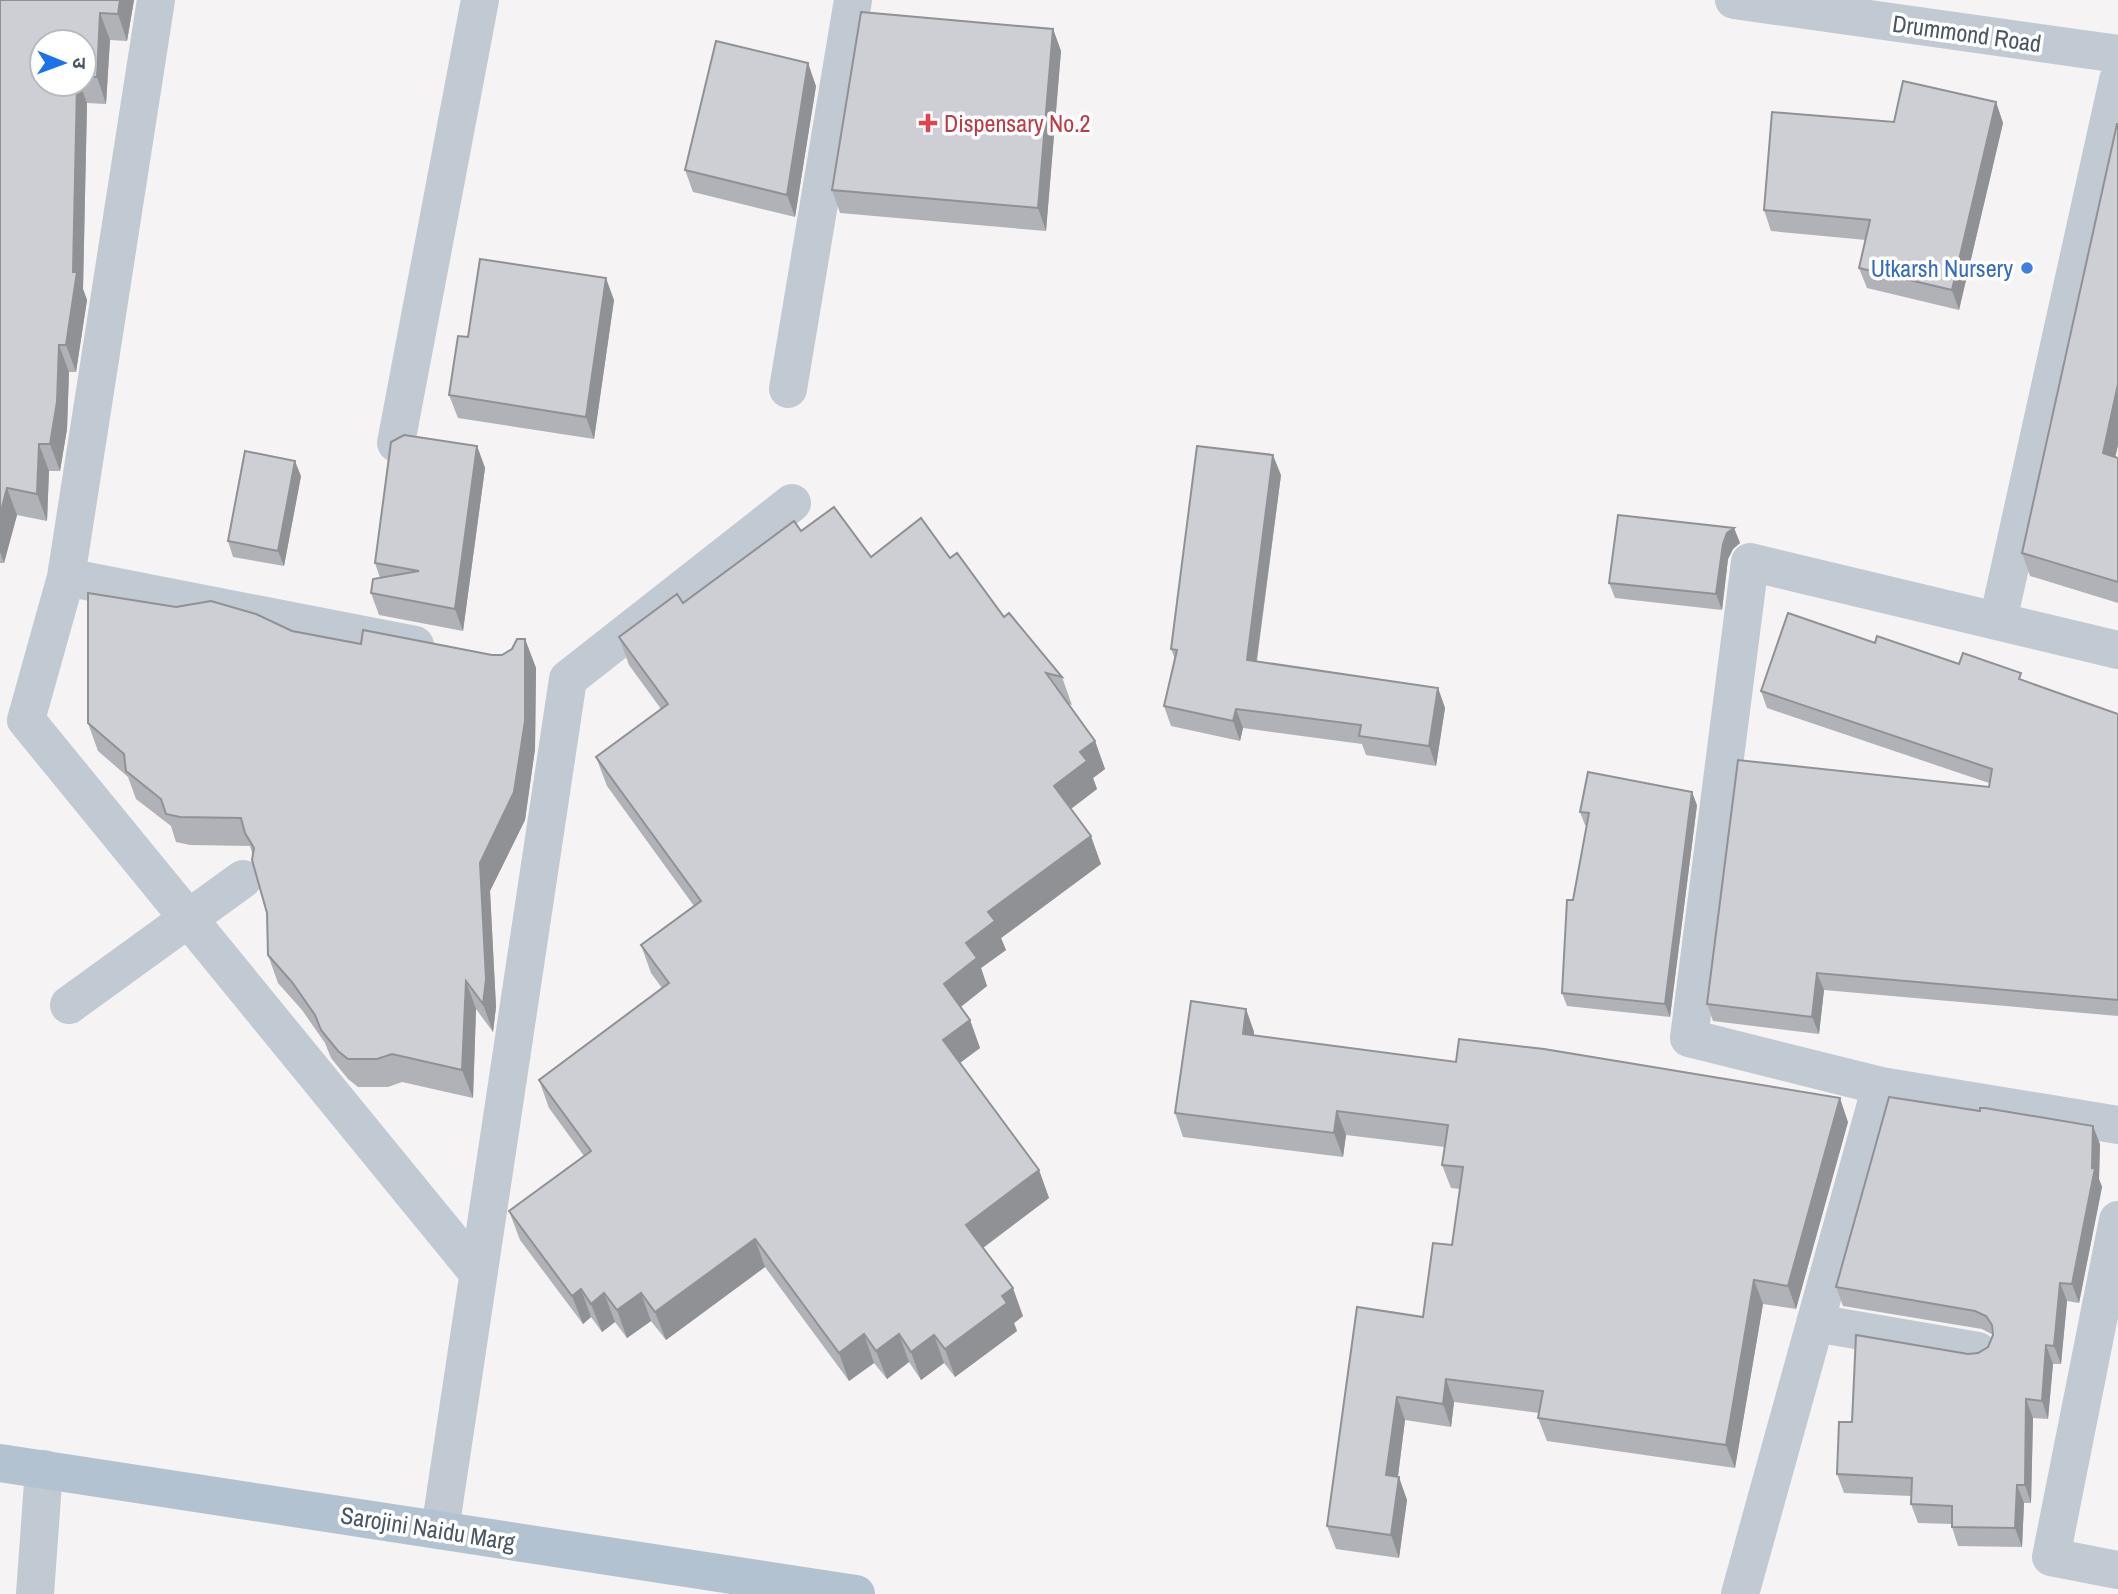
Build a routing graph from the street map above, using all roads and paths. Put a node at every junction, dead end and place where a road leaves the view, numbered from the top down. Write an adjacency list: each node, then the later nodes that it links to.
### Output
1 (156, 0): 10 (street)
2 (480, 0): 8 (street)
3 (853, 0): 7 (street)
4 (1734, 0): 5 (street, Drummond Road)
5 (2118, 54)
6 (2118, 80): 11 (street)
7 (788, 389)
8 (396, 443)
9 (792, 503): 20 (street)
10 (66, 577): 13 (street); 15 (street)
11 (1998, 621): 12 (street); 17 (street)
12 (2118, 650)
13 (453, 652)
14 (243, 879): 15 (street)
15 (190, 920): 16 (street); 20 (street)
16 (69, 1005)
17 (1881, 1086): 18 (street); 21 (street)
18 (2118, 1125)
19 (2118, 1220): 26 (street)
20 (478, 1273): 25 (street)
21 (1815, 1323): 22 (street); 29 (street)
22 (1978, 1351)
23 (0, 1463): 24 (main road, Sarojini Naidu Marg)
24 (44, 1469): 25 (main road, Sarojini Naidu Marg); 27 (street)
25 (440, 1530): 28 (main road, Sarojini Naidu Marg)
26 (2118, 1570)
27 (35, 1594)
28 (856, 1594)
29 (1740, 1594)

